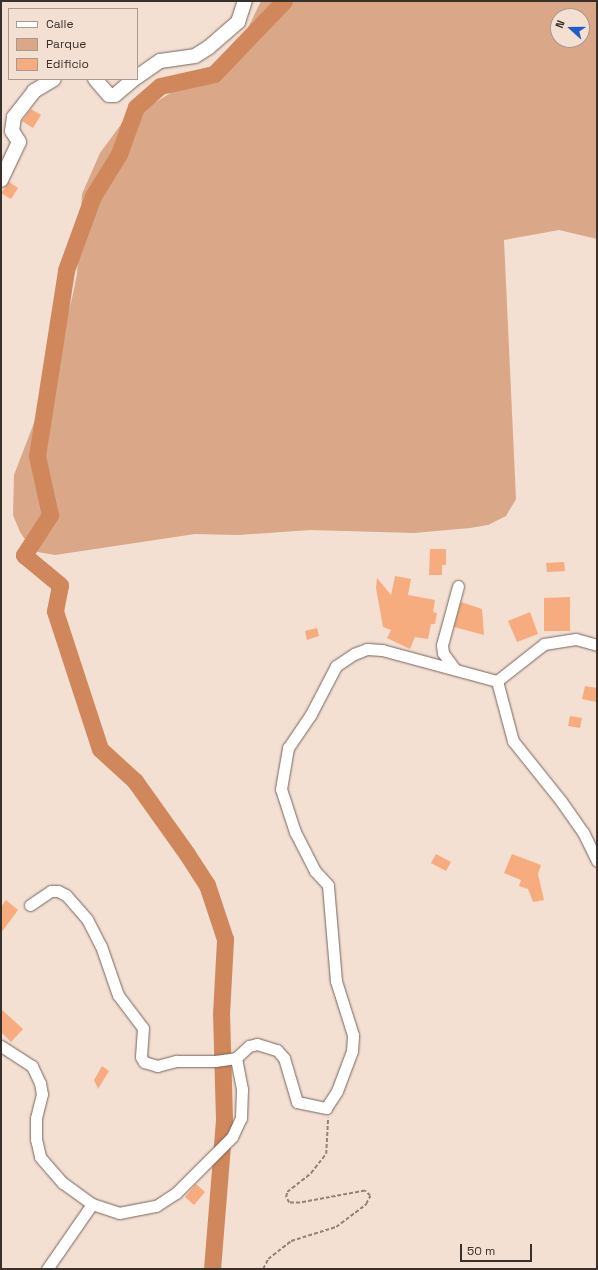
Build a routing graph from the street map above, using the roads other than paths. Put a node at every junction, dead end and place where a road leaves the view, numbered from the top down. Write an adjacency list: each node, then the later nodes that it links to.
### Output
1 (246, 1): 2 (street)
2 (138, 75)
3 (52, 80): 6 (street)
4 (96, 80): 5 (street)
5 (133, 80)
6 (1, 180)
7 (458, 586): 9 (street)
8 (597, 645): 10 (street)
9 (454, 668): 10 (street); 14 (street)
10 (497, 681): 11 (street)
11 (597, 861)
12 (30, 905): 14 (street)
13 (1, 1046): 15 (street)
14 (236, 1058): 15 (street)
15 (92, 1204): 16 (street)
16 (47, 1269)

